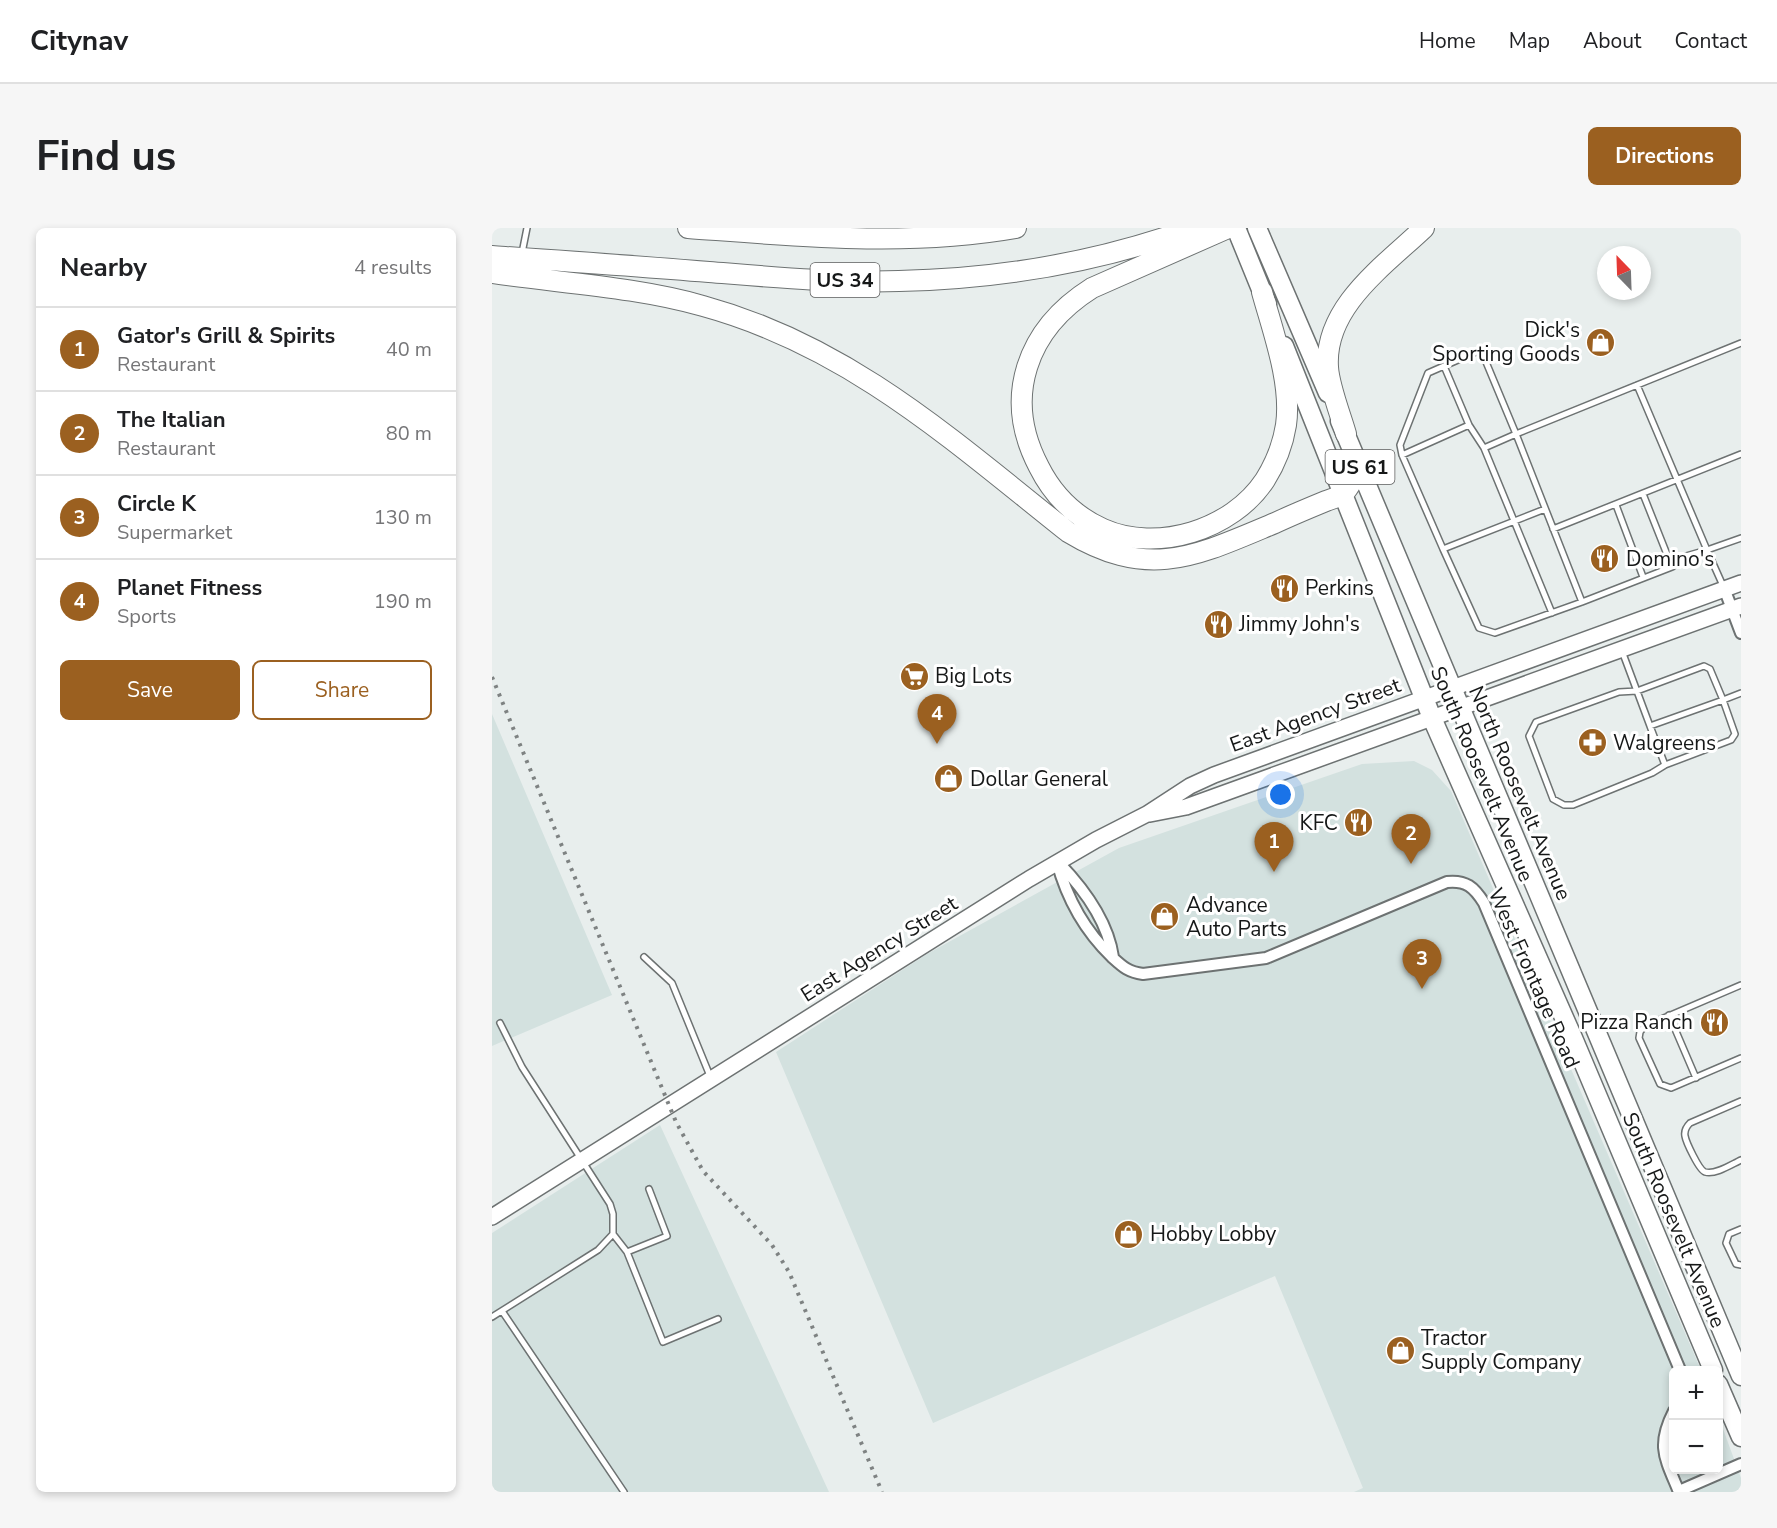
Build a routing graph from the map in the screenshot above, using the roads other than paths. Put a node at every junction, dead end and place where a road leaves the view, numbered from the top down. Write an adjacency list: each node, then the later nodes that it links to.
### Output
1 (527, 228): 10 (lane)
2 (688, 228): 3 (highway, US 34)
3 (1016, 228)
4 (1192, 228): 10 (highway, US 34)
5 (1227, 228): 12 (highway)
6 (1236, 228): 12 (highway, South Roosevelt Avenue / US 61)
7 (1257, 228): 17 (highway, North Roosevelt Avenue / US 61)
8 (1424, 228): 17 (highway)
9 (492, 256): 10 (highway, US 34)
10 (521, 258)
11 (492, 273): 24 (highway)
12 (1262, 292): 24 (highway, South Roosevelt Avenue / US 61)
13 (1741, 343): 15 (lane)
14 (1444, 366): 16 (lane); 18 (lane); 21 (lane)
15 (1637, 385): 18 (lane); 23 (lane)
16 (1469, 425): 19 (lane); 21 (lane)
17 (1346, 434): 22 (highway, North Roosevelt Avenue / US 61)
18 (1516, 434): 19 (lane); 27 (lane)
19 (1484, 448): 28 (lane)
20 (1741, 454): 23 (lane)
21 (1402, 455): 31 (lane)
22 (1360, 467): 24 (highway); 42 (highway, North Roosevelt Avenue / US 61)
23 (1676, 481): 25 (lane); 32 (lane)
24 (1343, 494): 45 (highway, South Roosevelt Avenue / US 61)
25 (1643, 494): 26 (lane); 33 (lane)
26 (1616, 504): 29 (lane); 34 (lane)
27 (1545, 509): 28 (lane); 29 (lane)
28 (1515, 520): 31 (lane); 39 (lane)
29 (1553, 529): 37 (lane)
30 (1741, 538): 32 (lane)
31 (1443, 549): 39 (lane)
32 (1707, 550): 33 (lane); 36 (lane)
33 (1672, 567): 34 (lane)
34 (1643, 577): 37 (lane)
35 (1741, 583): 36 (main road, East Agency Street)
36 (1724, 588): 38 (street); 42 (main road, East Agency Street)
37 (1581, 602): 39 (lane)
38 (1737, 608): 40 (street); 41 (main road, East Agency Street)
39 (1552, 612)
40 (1741, 633)
41 (1622, 650): 43 (lane); 47 (main road, East Agency Street)
42 (1451, 688): 45 (main road, East Agency Street); 47 (highway, North Roosevelt Avenue / US 61)
43 (1637, 691): 46 (lane); 49 (lane); 50 (lane)
44 (1741, 693): 46 (lane)
45 (1424, 697): 48 (highway, South Roosevelt Avenue / US 61); 51 (main road, East Agency Street)
46 (1723, 700): 49 (lane); 50 (lane)
47 (1460, 708): 48 (main road, East Agency Street); 74 (highway, North Roosevelt Avenue / US 61)
48 (1432, 718): 51 (main road, East Agency Street); 73 (highway, South Roosevelt Avenue / US 61)
49 (1650, 726): 50 (lane)
50 (1665, 765)
51 (1147, 814): 52 (main road, East Agency Street)
52 (1057, 862): 59 (main road, East Agency Street); 72 (street, West Frontage Road)
53 (644, 957): 59 (lane)
54 (1741, 985): 55 (lane)
55 (1669, 1016): 58 (lane); 58 (lane)
56 (500, 1023): 61 (lane)
57 (1741, 1058): 58 (lane)
58 (1696, 1078)
59 (711, 1079): 61 (main road, East Agency Street)
60 (1741, 1101): 62 (lane)
61 (582, 1160): 64 (main road, East Agency Street); 66 (lane)
62 (1741, 1160)
63 (649, 1189): 67 (lane)
64 (492, 1217)
65 (1741, 1229): 68 (lane)
66 (613, 1234): 67 (lane); 69 (lane)
67 (627, 1252): 71 (lane)
68 (1741, 1266)
69 (502, 1311): 70 (lane); 79 (lane)
70 (492, 1317)
71 (718, 1318)
72 (1678, 1366)
73 (1711, 1366)
74 (1741, 1376)
75 (1723, 1394): 77 (highway)
76 (1669, 1420): 80 (street)
77 (1741, 1437)
78 (1741, 1464): 80 (street)
79 (624, 1492)
80 (1678, 1492)

